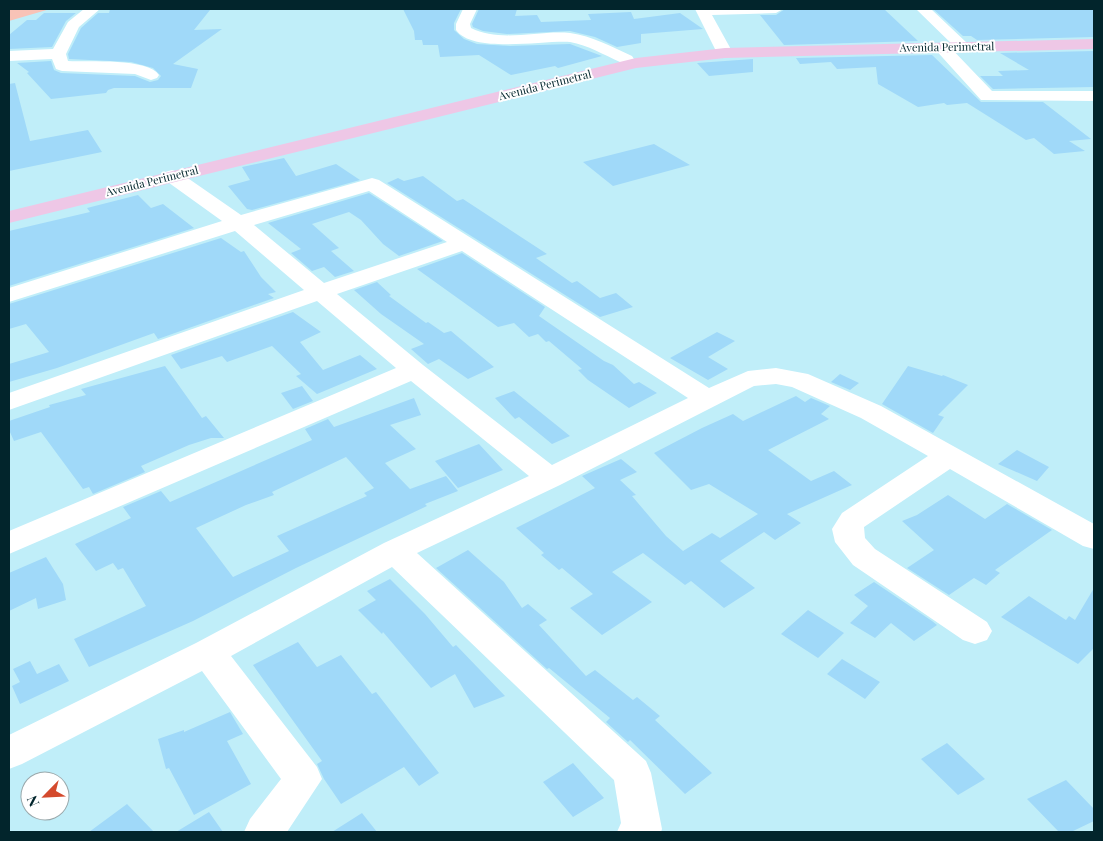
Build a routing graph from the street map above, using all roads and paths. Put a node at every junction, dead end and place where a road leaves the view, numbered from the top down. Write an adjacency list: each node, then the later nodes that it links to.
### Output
1 (93, 9): 11 (street)
2 (470, 9): 13 (street)
3 (776, 9): 5 (street)
4 (923, 9): 7 (street)
5 (702, 10): 10 (street)
6 (1094, 39): 7 (main road, Avenida Perimetral)
7 (961, 44): 8 (main road, Avenida Perimetral); 9 (main road, Avenida Perimetral); 10 (main road, Avenida Perimetral)
8 (1094, 44)
9 (941, 47): 10 (main road, Avenida Perimetral); 16 (street)
10 (724, 50): 13 (main road, Avenida Perimetral); 18 (main road, Avenida Perimetral)
11 (58, 54): 12 (street); 14 (street)
12 (9, 56)
13 (626, 59): 19 (main road, Avenida Perimetral)
14 (151, 75)
15 (1094, 96): 16 (street)
16 (1076, 97): 17 (street)
17 (1094, 114)
18 (172, 176): 20 (main road, Avenida Perimetral); 21 (street)
19 (9, 209)
20 (9, 218)
21 (238, 223): 22 (street); 23 (street); 24 (street)
22 (466, 243): 23 (street); 26 (street)
23 (319, 292): 25 (street); 27 (street)
24 (9, 296)
25 (414, 370): 29 (street); 31 (street)
26 (708, 399): 28 (street); 29 (street)
27 (9, 402)
28 (948, 456): 30 (street); 33 (street)
29 (550, 478): 32 (street)
30 (1094, 538)
31 (9, 543)
32 (395, 551): 34 (street); 37 (street)
33 (975, 631)
34 (208, 652): 35 (street); 36 (street)
35 (9, 753)
36 (264, 832)
37 (638, 832)

